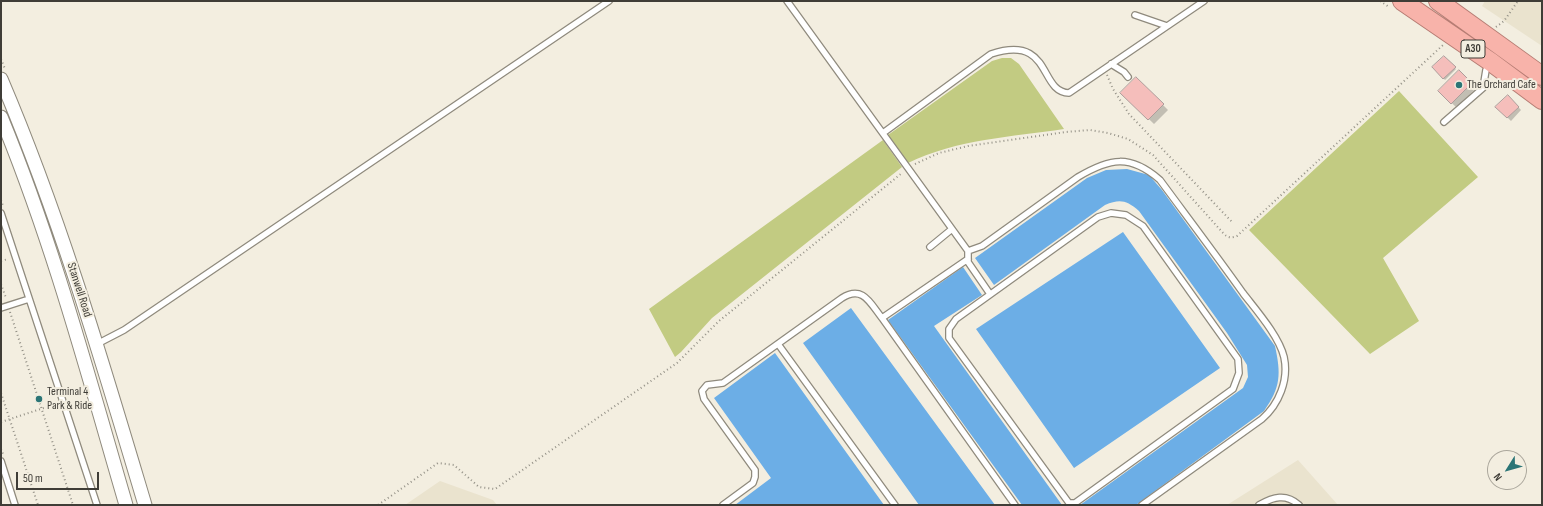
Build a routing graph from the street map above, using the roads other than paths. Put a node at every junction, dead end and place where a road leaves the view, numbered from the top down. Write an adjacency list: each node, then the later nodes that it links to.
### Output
1 (609, 1): 26 (lane)
2 (787, 1): 16 (lane)
3 (1204, 1): 7 (lane)
4 (1402, 1): 8 (highway, A30)
5 (1438, 1): 10 (highway, A30)
6 (1135, 15): 7 (lane)
7 (1167, 26): 9 (lane)
8 (1492, 62): 13 (highway, A30); 15 (lane)
9 (1111, 64): 11 (lane); 16 (lane)
10 (1542, 76)
11 (1128, 78)
12 (1, 79): 26 (street, Stanwell Road)
13 (1542, 100)
14 (1, 117): 31 (street, Stanwell Road)
15 (1444, 122)
16 (883, 133): 18 (lane)
17 (1, 213): 23 (lane)
18 (952, 230): 19 (lane); 20 (lane)
19 (930, 247)
20 (968, 251): 21 (lane); 36 (lane)
21 (968, 259): 22 (lane); 25 (lane)
22 (990, 294): 22 (lane)
23 (29, 299): 24 (lane); 30 (lane)
24 (1, 308)
25 (882, 318): 27 (lane); 35 (lane)
26 (97, 344): 32 (street, Stanwell Road)
27 (778, 344): 33 (lane); 34 (lane)
28 (1, 461): 29 (lane)
29 (15, 505)
30 (98, 505)
31 (126, 505)
32 (145, 505)
33 (723, 505)
34 (895, 505)
35 (1015, 505)
36 (1142, 505)
37 (1259, 505): 38 (lane)
38 (1299, 505)

